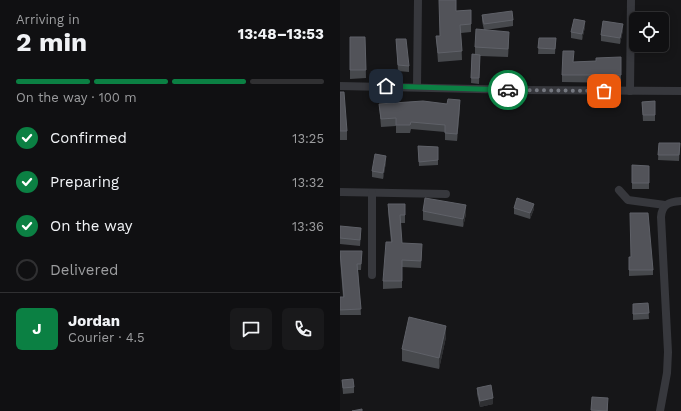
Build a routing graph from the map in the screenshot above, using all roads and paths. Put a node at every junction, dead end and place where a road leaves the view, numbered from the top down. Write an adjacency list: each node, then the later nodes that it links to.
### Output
1 (418, 0): 4 (street)
2 (631, 0): 6 (street)
3 (340, 86): 4 (street)
4 (417, 87): 6 (street)
5 (681, 90): 6 (street)
6 (630, 91)
7 (619, 190): 12 (street)
8 (340, 192): 9 (street)
9 (372, 193): 10 (street); 13 (street)
10 (446, 194)
11 (681, 201): 12 (street)
12 (665, 205): 14 (street)
13 (372, 275)
14 (660, 411)

